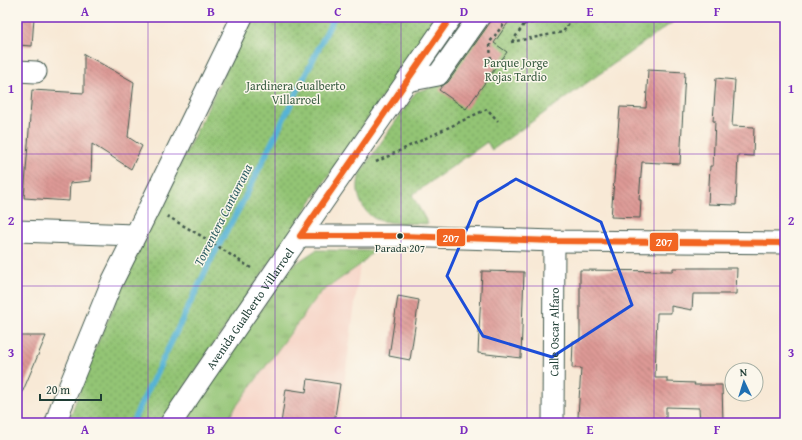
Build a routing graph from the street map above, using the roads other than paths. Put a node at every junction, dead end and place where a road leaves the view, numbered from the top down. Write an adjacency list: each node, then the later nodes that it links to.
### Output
1 (242, 17): 6 (street)
2 (451, 17): 4 (street, Avenida Gualberto Villarroel)
3 (480, 17): 4 (street)
4 (407, 82): 7 (street, Avenida Gualberto Villarroel)
5 (17, 231): 6 (street)
6 (135, 235): 10 (street)
7 (300, 236): 8 (street); 11 (street, Avenida Gualberto Villarroel)
8 (554, 242): 9 (street); 12 (street, Calle Oscar Alfaro)
9 (785, 243)
10 (56, 423)
11 (171, 423)
12 (553, 423)

